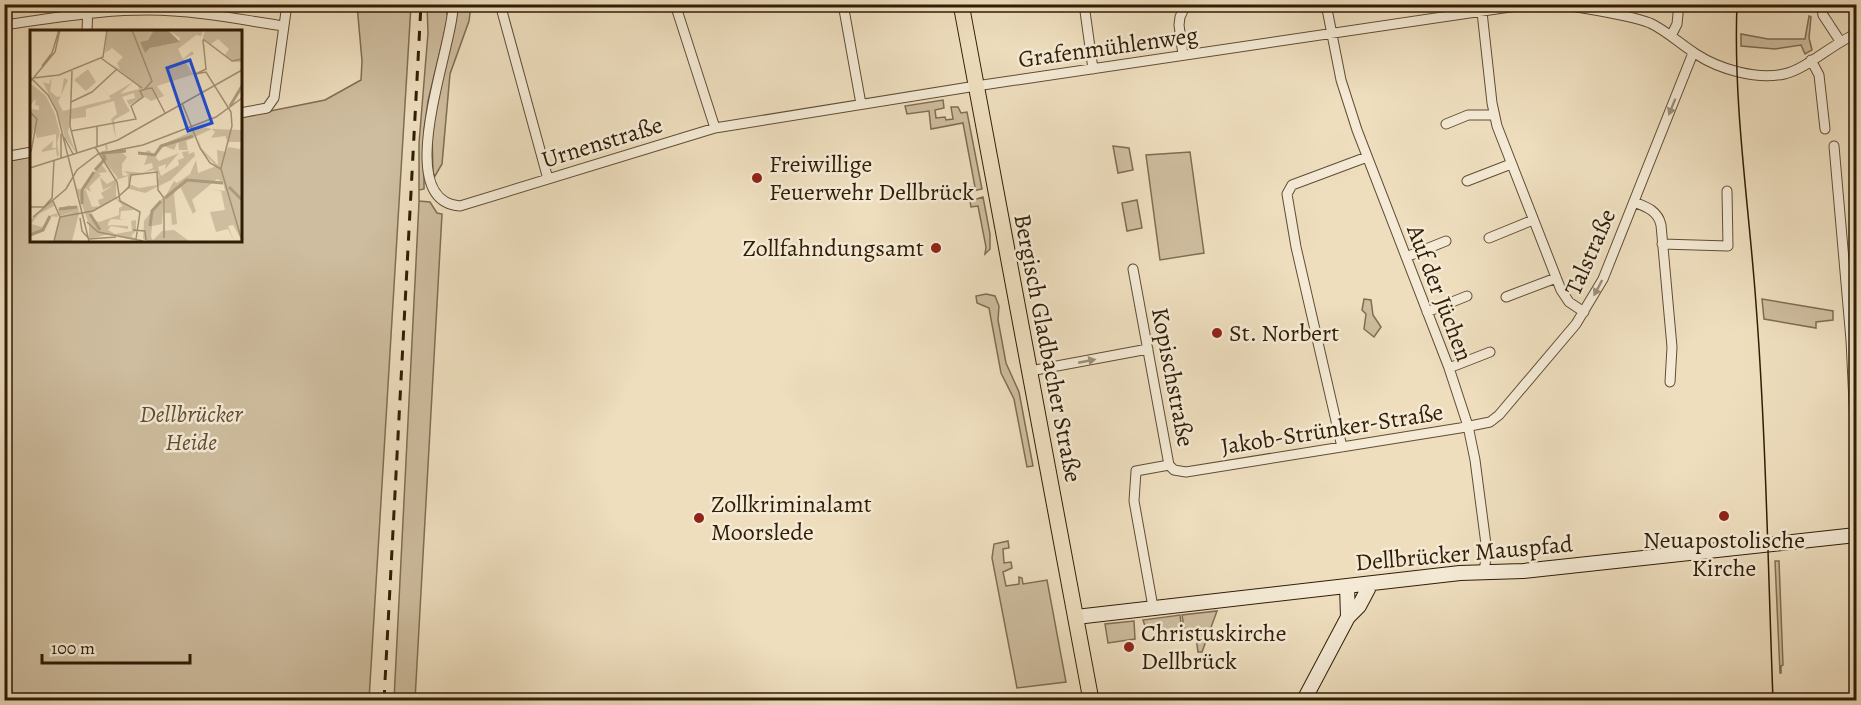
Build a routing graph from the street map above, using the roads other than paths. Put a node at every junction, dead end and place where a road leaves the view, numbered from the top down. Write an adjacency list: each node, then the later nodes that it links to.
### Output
1 (287, 4): 17 (street)
2 (453, 4): 39 (street, Urnenstraße)
3 (500, 4): 39 (street)
4 (675, 4): 32 (street)
5 (843, 4): 28 (street)
6 (961, 4): 27 (main road, Bergisch Gladbacher Straße)
7 (1084, 4): 26 (street)
8 (1186, 4): 24 (street)
9 (1326, 4): 19 (street, Auf der Jüchen)
10 (1530, 4): 15 (street, Grafenmühlenweg)
11 (1559, 4): 21 (street)
12 (1679, 4): 21 (street)
13 (1821, 4): 22 (street)
14 (87, 9): 16 (street); 17 (street); 18 (street)
15 (1482, 12): 19 (street, Grafenmühlenweg); 30 (street)
16 (4, 25)
17 (284, 26): 29 (street)
18 (87, 30)
19 (1332, 34): 24 (street, Grafenmühlenweg); 37 (street, Auf der Jüchen)
20 (1857, 34): 22 (street)
21 (1671, 36): 23 (street)
22 (1840, 41): 25 (street)
23 (1693, 53): 25 (street); 42 (street, Talstraße, one-way to 42)
24 (1183, 55): 26 (street, Grafenmühlenweg)
25 (1811, 60): 33 (street)
26 (1093, 69): 27 (street, Grafenmühlenweg)
27 (976, 86): 28 (street, Urnenstraße); 57 (main road, Bergisch Gladbacher Straße)
28 (861, 104): 32 (street, Urnenstraße)
29 (242, 113)
30 (1494, 115): 31 (street); 38 (street)
31 (1446, 124)
32 (715, 128): 39 (street, Urnenstraße)
33 (1825, 129)
34 (1834, 146): 60 (street)
35 (30, 152): 36 (street)
36 (4, 157)
37 (1367, 157): 47 (street, Auf der Jüchen); 61 (street)
38 (1511, 164): 40 (street); 43 (street)
39 (548, 179)
40 (1467, 181)
41 (1727, 191): 46 (street)
42 (1634, 202): 46 (street); 53 (street, Talstraße, one-way to 53)
43 (1533, 220): 44 (street); 49 (street)
44 (1489, 238)
45 (1446, 241): 47 (street)
46 (1662, 244): 58 (street)
47 (1406, 257): 52 (street, Auf der Jüchen)
48 (1133, 269): 54 (street, Kopischstraße)
49 (1556, 278): 51 (street); 53 (street)
50 (1467, 296): 52 (street)
51 (1506, 297)
52 (1427, 312): 56 (street, Auf der Jüchen)
53 (1584, 312): 59 (street, Talstraße)
54 (1148, 349): 57 (street, one-way to 54); 62 (street, Kopischstraße)
55 (1490, 352): 56 (street)
56 (1449, 368): 59 (street, Auf der Jüchen)
57 (1030, 371): 68 (main road, Bergisch Gladbacher Straße)
58 (1670, 382)
59 (1468, 426): 61 (street, Jakob-Strünker-Straße); 64 (street, Auf der Jüchen)
60 (1857, 444)
61 (1342, 447): 62 (street, Jakob-Strünker-Straße)
62 (1169, 465): 67 (street, Kopischstraße)
63 (1857, 535): 64 (main road, Dellbrücker Mauspfad)
64 (1484, 572): 65 (main road, Dellbrücker Mauspfad)
65 (1367, 584): 66 (main road, Dellbrücker Mauspfad); 69 (main road)
66 (1347, 586): 67 (main road, Dellbrücker Mauspfad); 69 (main road)
67 (1153, 607): 68 (main road, Dellbrücker Mauspfad)
68 (1076, 617): 70 (main road, Bergisch Gladbacher Straße)
69 (1348, 617): 71 (main road)
70 (1091, 700)
71 (1304, 700)

